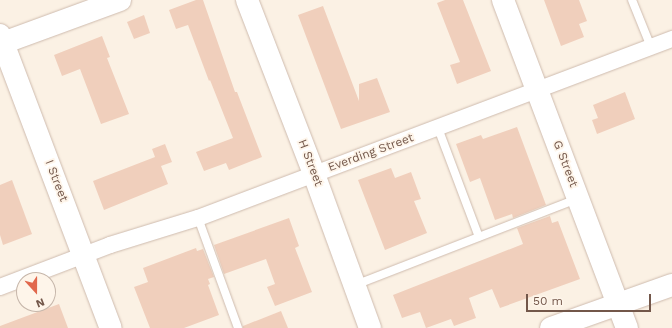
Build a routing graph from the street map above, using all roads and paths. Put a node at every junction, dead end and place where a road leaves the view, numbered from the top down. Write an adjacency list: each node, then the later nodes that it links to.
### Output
1 (118, 0): 6 (street)
2 (247, 0): 10 (street, H Street)
3 (503, 0): 8 (street, G Street)
4 (632, 0): 7 (lane)
5 (672, 39): 7 (street, Everding Street)
6 (1, 41): 14 (street, I Street)
7 (651, 47): 8 (street, Everding Street)
8 (537, 90): 9 (street, Everding Street); 11 (street, G Street)
9 (438, 128): 10 (street, Everding Street); 13 (lane)
10 (314, 174): 12 (street, Everding Street); 16 (street, H Street)
11 (578, 199): 13 (lane); 18 (street, G Street)
12 (198, 218): 14 (street, Everding Street); 20 (lane)
13 (479, 237): 16 (lane)
14 (84, 256): 17 (street, Everding Street); 19 (street, I Street)
15 (672, 284): 18 (street)
16 (354, 285): 21 (street, H Street)
17 (0, 287)
18 (617, 303): 22 (street); 23 (street, G Street)
19 (111, 328)
20 (238, 328)
21 (370, 328)
22 (551, 328)
23 (626, 328)

